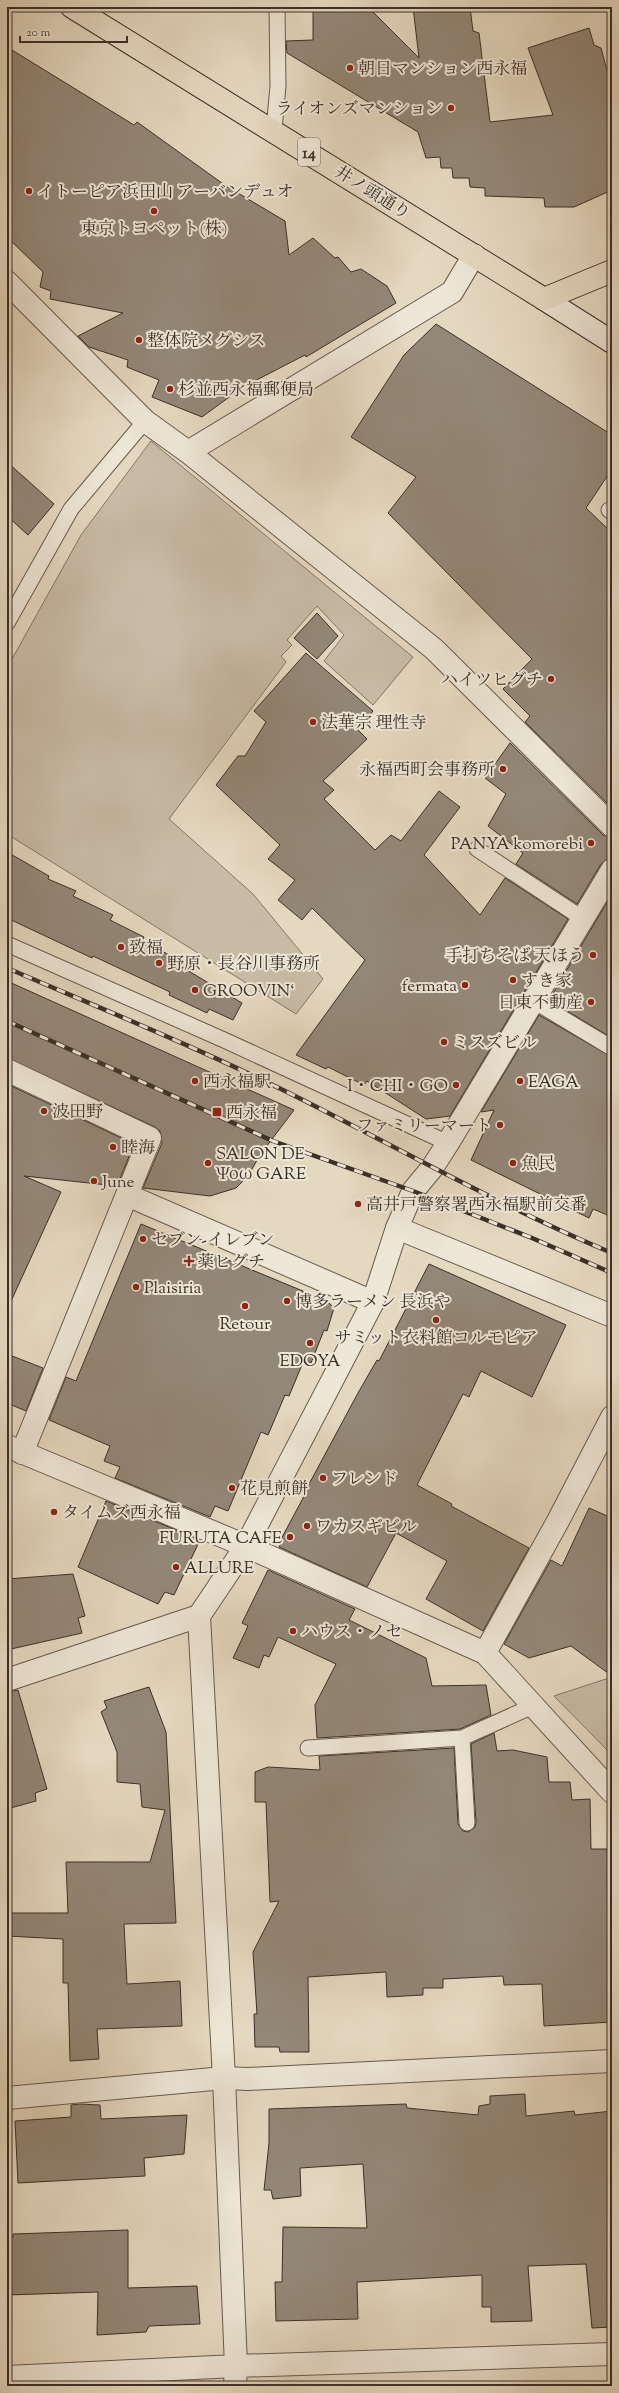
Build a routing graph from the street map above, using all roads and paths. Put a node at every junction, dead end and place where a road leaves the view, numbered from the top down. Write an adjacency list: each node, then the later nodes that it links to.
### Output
1 (72, 7): 3 (main road, 井ノ頭通り / 14)
2 (277, 7): 3 (lane)
3 (274, 130): 4 (main road, 井ノ頭通り / 14)
4 (474, 255): 7 (main road, 井ノ頭通り / 14); 10 (street)
5 (612, 271): 7 (main road)
6 (7, 282): 9 (street)
7 (544, 299): 8 (street, 井ノ頭通り)
8 (612, 342)
9 (145, 421): 10 (street); 11 (lane)
10 (188, 452): 13 (street)
11 (11, 604): 12 (lane)
12 (7, 623)
13 (612, 826)
14 (477, 849): 16 (lane)
15 (612, 870): 16 (street)
16 (582, 918): 18 (street)
17 (7, 944): 21 (lane)
18 (532, 1000): 19 (lane); 21 (street)
19 (612, 1048)
20 (7, 1070): 22 (street)
21 (448, 1143): 23 (street)
22 (126, 1195): 24 (street); 27 (street)
23 (398, 1228): 24 (street); 25 (street)
24 (373, 1302): 28 (street)
25 (612, 1316)
26 (612, 1416): 30 (street)
27 (15, 1449): 28 (street)
28 (246, 1546): 29 (street); 30 (street)
29 (199, 1616): 31 (street); 38 (street)
30 (485, 1653): 32 (street)
31 (7, 1680)
32 (533, 1706): 33 (lane); 35 (street)
33 (462, 1738): 34 (lane); 36 (lane)
34 (308, 1748)
35 (612, 1792)
36 (467, 1823)
37 (612, 2061): 38 (street)
38 (224, 2078): 39 (street); 41 (street)
39 (7, 2098)
40 (612, 2354): 41 (street)
41 (236, 2376): 42 (street)
42 (7, 2378)

